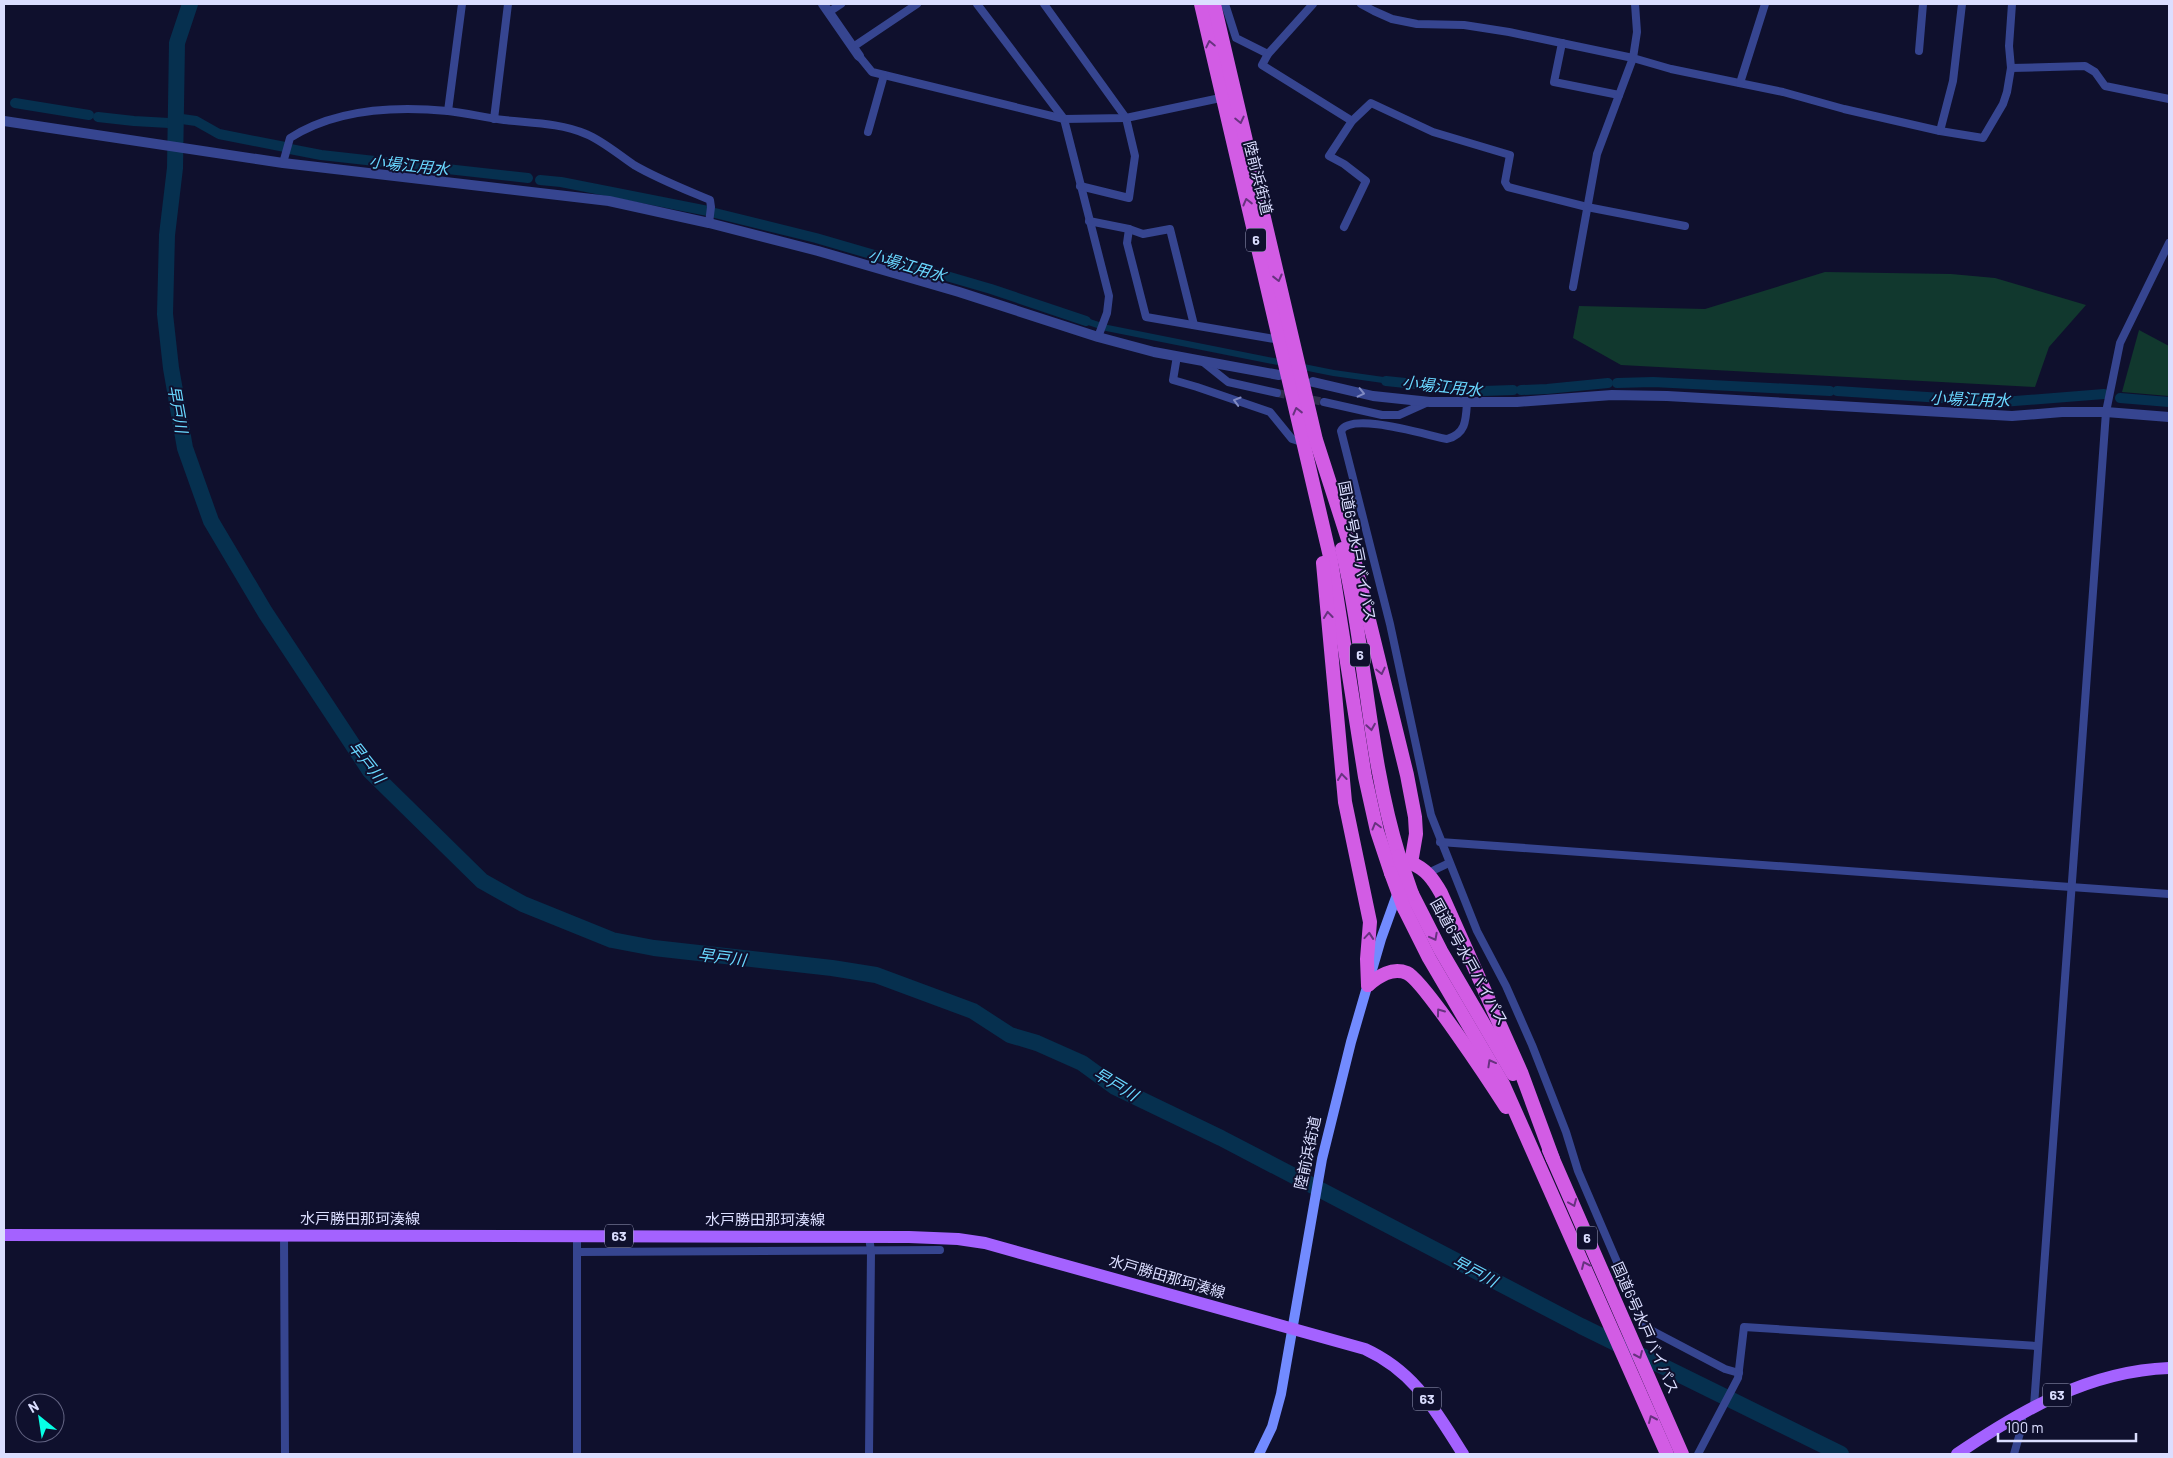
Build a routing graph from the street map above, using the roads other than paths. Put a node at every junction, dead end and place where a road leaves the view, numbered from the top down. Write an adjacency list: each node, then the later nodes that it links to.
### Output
1 (462, 4): 29 (street)
2 (508, 4): 31 (street)
3 (841, 4): 17 (street)
4 (917, 4): 20 (street)
5 (977, 4): 32 (street)
6 (1044, 4): 30 (street)
7 (1201, 4): 27 (highway, 陸前浜街道 / 6, one-way to 7)
8 (1214, 4): 27 (highway, 陸前浜街道 / 6)
9 (1225, 4): 21 (street)
10 (1313, 4): 21 (street)
11 (1362, 4): 18 (street)
12 (1635, 4): 22 (street)
13 (1765, 4): 25 (street)
14 (1923, 4): 19 (street)
15 (1962, 4): 35 (street)
16 (2012, 4): 23 (street)
17 (826, 8): 20 (street)
18 (1562, 43): 22 (street); 26 (street)
19 (1919, 51)
20 (856, 52): 24 (street)
21 (1268, 54): 34 (street)
22 (1633, 58): 25 (street); 26 (street)
23 (2011, 68): 28 (street); 35 (street)
24 (884, 75): 32 (street); 36 (street)
25 (1740, 83): 35 (street)
26 (1619, 95): 39 (street)
27 (1228, 96): 30 (street); 49 (highway, 陸前浜街道 / 6, one-way to 27); 61 (highway, 陸前浜街道 / 6, one-way to 61)
28 (2169, 99)
29 (448, 111): 31 (street); 37 (street)
30 (1126, 118): 32 (street); 38 (street)
31 (494, 119): 41 (street)
32 (1064, 119): 38 (street)
33 (4, 120): 37 (street)
34 (1352, 121): 39 (street); 43 (street)
35 (1940, 131)
36 (868, 132)
37 (283, 163): 41 (street)
38 (1080, 186): 40 (street)
39 (1587, 206): 42 (street); 46 (street)
40 (1089, 221): 44 (street); 48 (street)
41 (709, 223): 48 (street)
42 (1685, 226)
43 (1344, 227)
44 (1129, 229): 47 (street); 47 (street)
45 (2169, 243): 58 (street)
46 (1573, 287)
47 (1194, 325): 49 (street)
48 (1098, 337): 50 (street)
49 (1280, 340): 60 (highway, 陸前浜街道 / 6, one-way to 49)
50 (1177, 356): 51 (street); 60 (street, one-way to 50)
51 (1202, 361): 52 (street); 54 (street)
52 (1279, 376)
53 (1313, 382): 56 (street, one-way to 56)
54 (1277, 393)
55 (1324, 402): 56 (street)
56 (1428, 402): 57 (street)
57 (1467, 402): 58 (street); 63 (street)
58 (2106, 412): 59 (street); 69 (street)
59 (2169, 417)
60 (1305, 443): 62 (highway, 陸前浜街道 / 6)
61 (1321, 455): 64 (highway, one-way to 64); 73 (highway, 国道6号水戸バイパス / 6, one-way to 73, bridge)
62 (1312, 476): 71 (highway, one-way to 62); 72 (highway, 国道6号水戸バイパス / 6, one-way to 62, bridge)
63 (1431, 815): 64 (street); 65 (street)
64 (1415, 817): 66 (highway)
65 (1440, 842): 67 (street); 69 (street)
66 (1411, 863): 68 (highway); 71 (main road, 陸前浜街道)
67 (1449, 863): 68 (street); 84 (street)
68 (1428, 873): 73 (highway)
69 (2070, 887): 70 (street); 82 (street)
70 (2169, 894)
71 (1368, 985): 72 (highway, one-way to 71); 81 (main road, 陸前浜街道)
72 (1536, 1154): 92 (highway, 国道6号水戸バイパス / 6, one-way to 72)
73 (1553, 1159): 93 (highway, 国道6号水戸バイパス / 6, one-way to 93)
74 (4, 1235): 75 (main road, 水戸勝田那珂湊線 / 63)
75 (284, 1235): 76 (main road, 水戸勝田那珂湊線 / 63); 87 (street)
76 (578, 1236): 77 (main road, 水戸勝田那珂湊線 / 63); 80 (street)
77 (869, 1237): 79 (street); 81 (main road, 水戸勝田那珂湊線 / 63)
78 (940, 1250): 79 (street)
79 (871, 1251): 80 (street); 89 (street)
80 (577, 1252): 88 (street)
81 (1292, 1330): 90 (main road, 陸前浜街道); 91 (main road, 水戸勝田那珂湊線 / 63)
82 (2037, 1346): 84 (street); 85 (street)
83 (2169, 1368): 85 (main road, 63)
84 (1738, 1375): 94 (street)
85 (2034, 1406): 86 (main road, 63)
86 (2022, 1413): 95 (main road, 63); 96 (street)
87 (285, 1454)
88 (577, 1454)
89 (868, 1454)
90 (1259, 1454)
91 (1463, 1454)
92 (1667, 1454)
93 (1682, 1454)
94 (1698, 1454)
95 (1957, 1454)
96 (2014, 1454)

